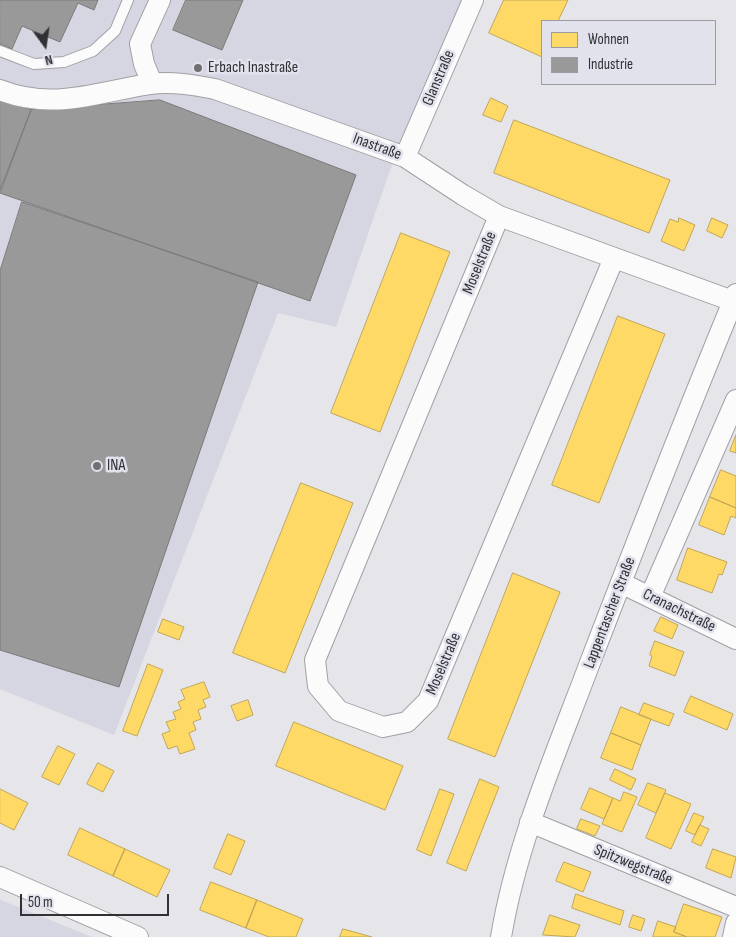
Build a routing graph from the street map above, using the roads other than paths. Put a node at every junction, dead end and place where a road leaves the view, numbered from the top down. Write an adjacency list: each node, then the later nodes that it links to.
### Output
1 (128, 0): 4 (lane)
2 (160, 0): 5 (street)
3 (473, 0): 7 (street, Glanstraße)
4 (0, 51)
5 (152, 84): 6 (street, Inastraße); 7 (street, Inastraße)
6 (0, 90)
7 (405, 157): 8 (street, Inastraße)
8 (499, 216): 9 (street, Inastraße); 9 (street, Moselstraße)
9 (614, 258): 10 (street, Inastraße)
10 (735, 298): 12 (street, Lappentascher Straße)
11 (736, 400): 13 (street, Lappentascher Straße)
12 (621, 584): 13 (street, Cranachstraße); 15 (street, Lappentascher Straße)
13 (650, 597): 14 (street, Cranachstraße)
14 (736, 639)
15 (530, 822): 17 (street, Spitzwegstraße); 20 (street, Lappentascher Straße)
16 (0, 877): 19 (street)
17 (736, 907)
18 (736, 924): 21 (street)
19 (138, 937)
20 (502, 937)
21 (733, 937)

